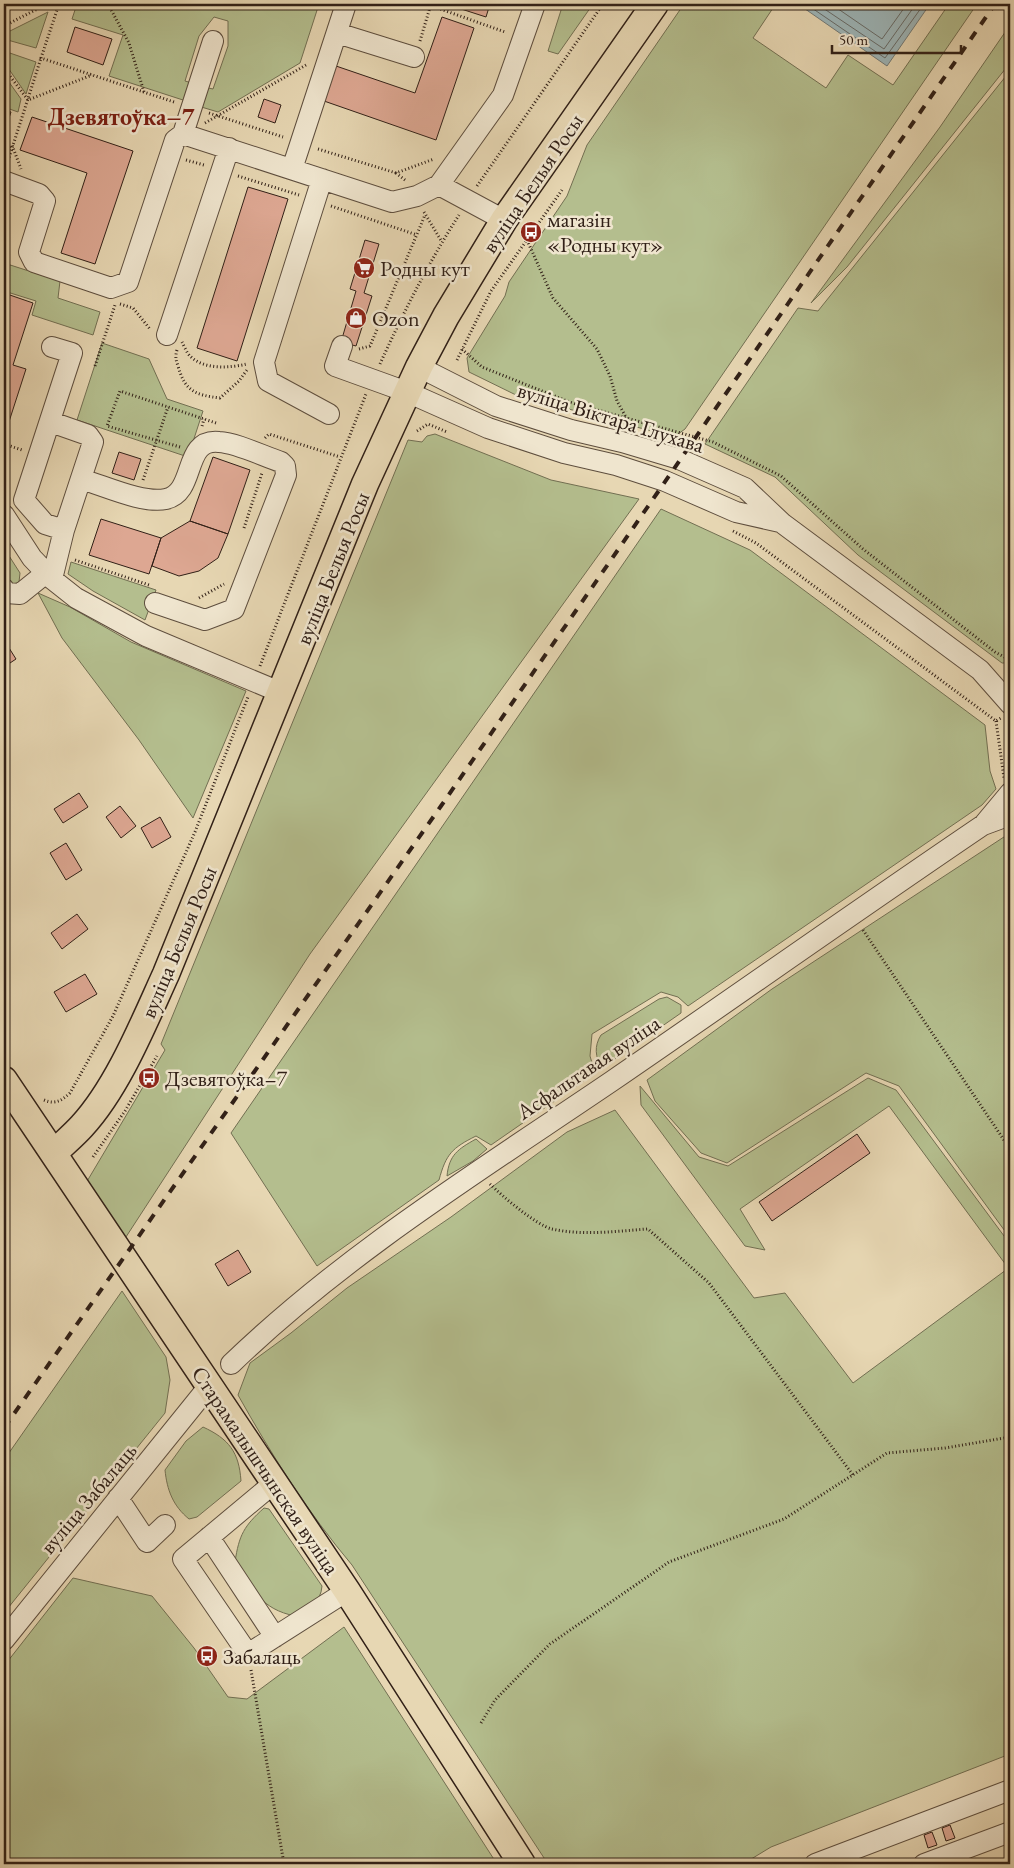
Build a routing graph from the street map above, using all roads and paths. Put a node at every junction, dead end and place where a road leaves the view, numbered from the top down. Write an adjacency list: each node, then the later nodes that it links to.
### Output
1 (47, 4): 8 (path)
2 (108, 4): 18 (path)
3 (346, 4): 10 (street)
4 (535, 4): 33 (street)
5 (654, 4): 39 (main road, вуліца Белыя Росы)
6 (432, 5): 9 (path); 13 (path)
7 (508, 23): 9 (path)
8 (4, 26)
9 (505, 32): 11 (path)
10 (337, 33): 13 (street); 21 (street)
11 (502, 40)
12 (213, 41): 20 (street)
13 (414, 57)
14 (42, 58): 19 (path)
15 (307, 64): 20 (path)
16 (4, 68): 19 (path)
17 (92, 76): 19 (path)
18 (144, 92)
19 (28, 100): 22 (path)
20 (183, 134): 23 (street); 25 (street)
21 (292, 141): 27 (street); 29 (path)
22 (12, 145): 24 (path); 30 (path); 31 (path)
23 (229, 148): 27 (street); 28 (street)
24 (4, 151)
25 (170, 154): 28 (path); 30 (street)
26 (438, 158): 29 (path)
27 (292, 169): 32 (street)
28 (221, 171): 36 (path); 43 (street)
29 (396, 173): 35 (path)
30 (4, 176)
31 (23, 177)
32 (322, 179): 35 (street); 51 (street)
33 (439, 185): 35 (street); 39 (street)
34 (562, 190): 41 (path)
35 (417, 196): 38 (path)
36 (305, 197)
37 (324, 204): 40 (path)
38 (425, 214): 40 (path); 42 (path)
39 (504, 220): 48 (main road, вуліца Белыя Росы)
40 (417, 234): 44 (path)
41 (527, 240): 46 (path); 53 (path)
42 (442, 242)
43 (174, 337): 43 (path); 47 (path)
44 (342, 346): 49 (street, вуліца Віктара Глухава)
45 (52, 347): 54 (street)
46 (457, 360)
47 (95, 366)
48 (419, 367): 49 (main road, вуліца Белыя Росы); 67 (street, вуліца Віктара Глухава)
49 (406, 392): 67 (street, вуліца Віктара Глухава); 79 (main road, вуліца Белыя Росы)
50 (168, 407): 52 (path); 60 (path); 60 (path)
51 (329, 414)
52 (204, 419): 55 (path); 59 (path)
53 (628, 420)
54 (50, 422): 64 (street); 68 (street)
55 (221, 425)
56 (417, 431): 57 (path)
57 (450, 433)
58 (269, 434): 62 (path); 62 (path); 63 (path)
59 (199, 435)
60 (155, 441): 61 (path); 65 (path)
61 (187, 450)
62 (259, 451): 64 (street); 69 (path); 76 (street)
63 (340, 457)
64 (81, 479): 68 (street)
65 (140, 488)
66 (4, 515): 73 (street)
67 (782, 522): 77 (street, вуліца Віктара Глухава)
68 (64, 530): 71 (street)
69 (243, 530)
70 (730, 530): 81 (path)
71 (58, 554): 73 (street); 76 (path)
72 (227, 575): 75 (path)
73 (49, 576): 74 (street); 79 (street)
74 (4, 589)
75 (191, 596)
76 (155, 603)
77 (980, 670): 78 (street, вуліца Віктара Глухава); 80 (street, вуліца Віктара Глухава)
78 (1010, 684)
79 (282, 693): 89 (main road, вуліца Белыя Росы)
80 (1007, 710): 81 (path)
81 (996, 721): 82 (path)
82 (1007, 786): 84 (street)
83 (1010, 815): 84 (street)
84 (984, 825): 85 (street, Асфальтавая вуліца)
85 (853, 914): 88 (path); 91 (street, Асфальтавая вуліца)
86 (157, 1056): 90 (path)
87 (4, 1080): 89 (main road, Старамалышчынская вуліца)
88 (1010, 1149)
89 (54, 1153): 93 (main road, Старамалышчынская вуліца)
90 (93, 1157)
91 (477, 1171): 92 (street, Асфальтавая вуліца); 95 (path)
92 (231, 1364)
93 (209, 1386): 96 (main road, Старамалышчынская вуліца); 97 (street, вуліца Забалаць)
94 (1010, 1437): 95 (path)
95 (853, 1474): 104 (path)
96 (274, 1483): 99 (street); 100 (main road, Старамалышчынская вуліца)
97 (118, 1498): 98 (street); 102 (street, вуліца Забалаць)
98 (165, 1524)
99 (209, 1537): 101 (street); 103 (street)
100 (347, 1590): 101 (street); 108 (main road, Старамалышчынская вуліца)
101 (276, 1637): 103 (street)
102 (4, 1640)
103 (248, 1654): 107 (path)
104 (481, 1723)
105 (1010, 1790): 109 (street)
106 (1010, 1832): 110 (street)
107 (284, 1864)
108 (522, 1864)
109 (815, 1864)
110 (924, 1864)

